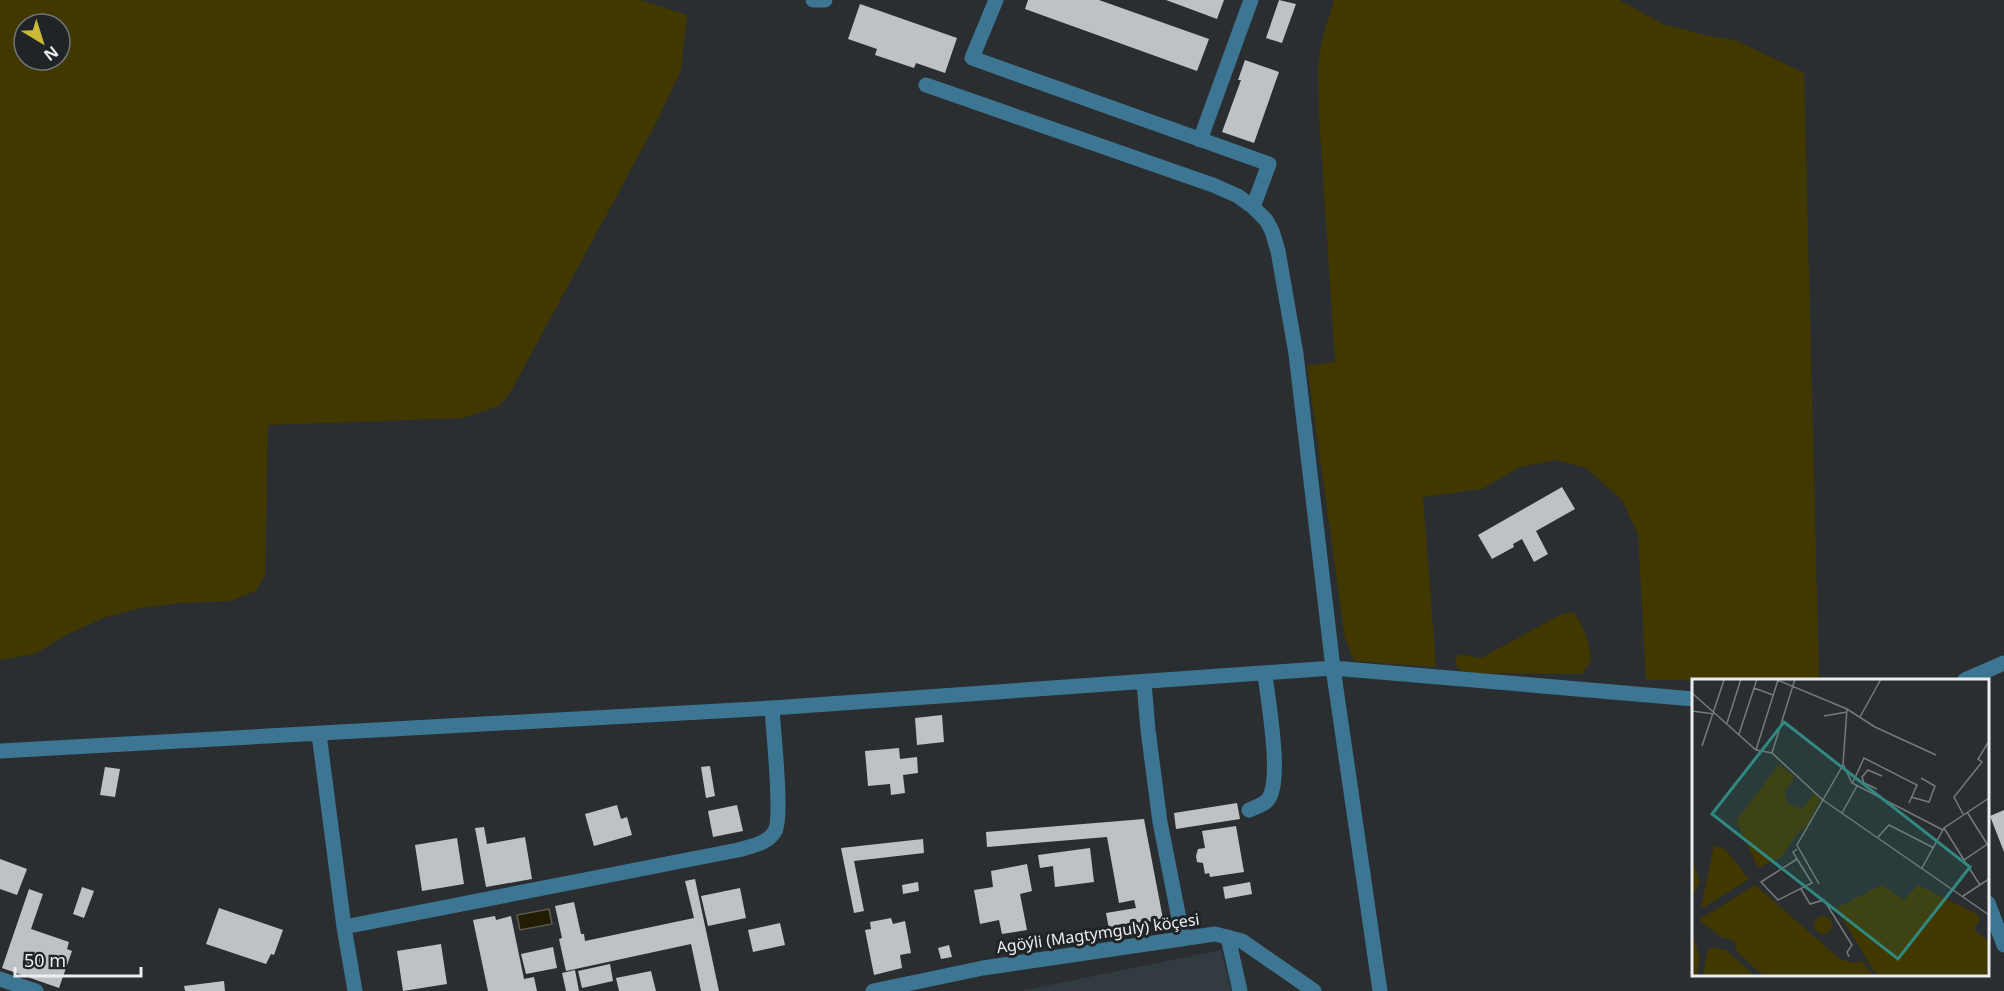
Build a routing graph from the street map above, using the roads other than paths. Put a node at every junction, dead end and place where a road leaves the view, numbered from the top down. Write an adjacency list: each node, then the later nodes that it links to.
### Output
1 (813, 0): 2 (street)
2 (825, 0)
3 (996, 0): 6 (street)
4 (1251, 0): 6 (street)
5 (926, 85): 7 (street)
6 (1200, 140): 7 (street)
7 (1253, 207): 9 (street)
8 (2004, 663): 11 (street)
9 (1333, 668): 10 (street); 13 (street); 29 (street)
10 (1265, 674): 12 (street); 17 (street)
11 (1969, 679)
12 (1144, 683): 14 (street); 21 (street)
13 (1692, 699)
14 (772, 708): 15 (street); 19 (street)
15 (319, 734): 16 (street); 19 (street)
16 (0, 751)
17 (1249, 810)
18 (1989, 906): 22 (street)
19 (344, 927): 25 (street)
20 (1228, 937): 21 (street, Agöýli (Magtymguly) köçesi); 27 (street); 28 (street, Agöýli (Magtymguly) köçesi)
21 (1183, 939): 26 (street, Agöýli (Magtymguly) köçesi)
22 (2004, 945)
23 (0, 979): 24 (street)
24 (36, 991)
25 (355, 991)
26 (873, 991)
27 (1240, 991)
28 (1314, 991)
29 (1380, 991)

